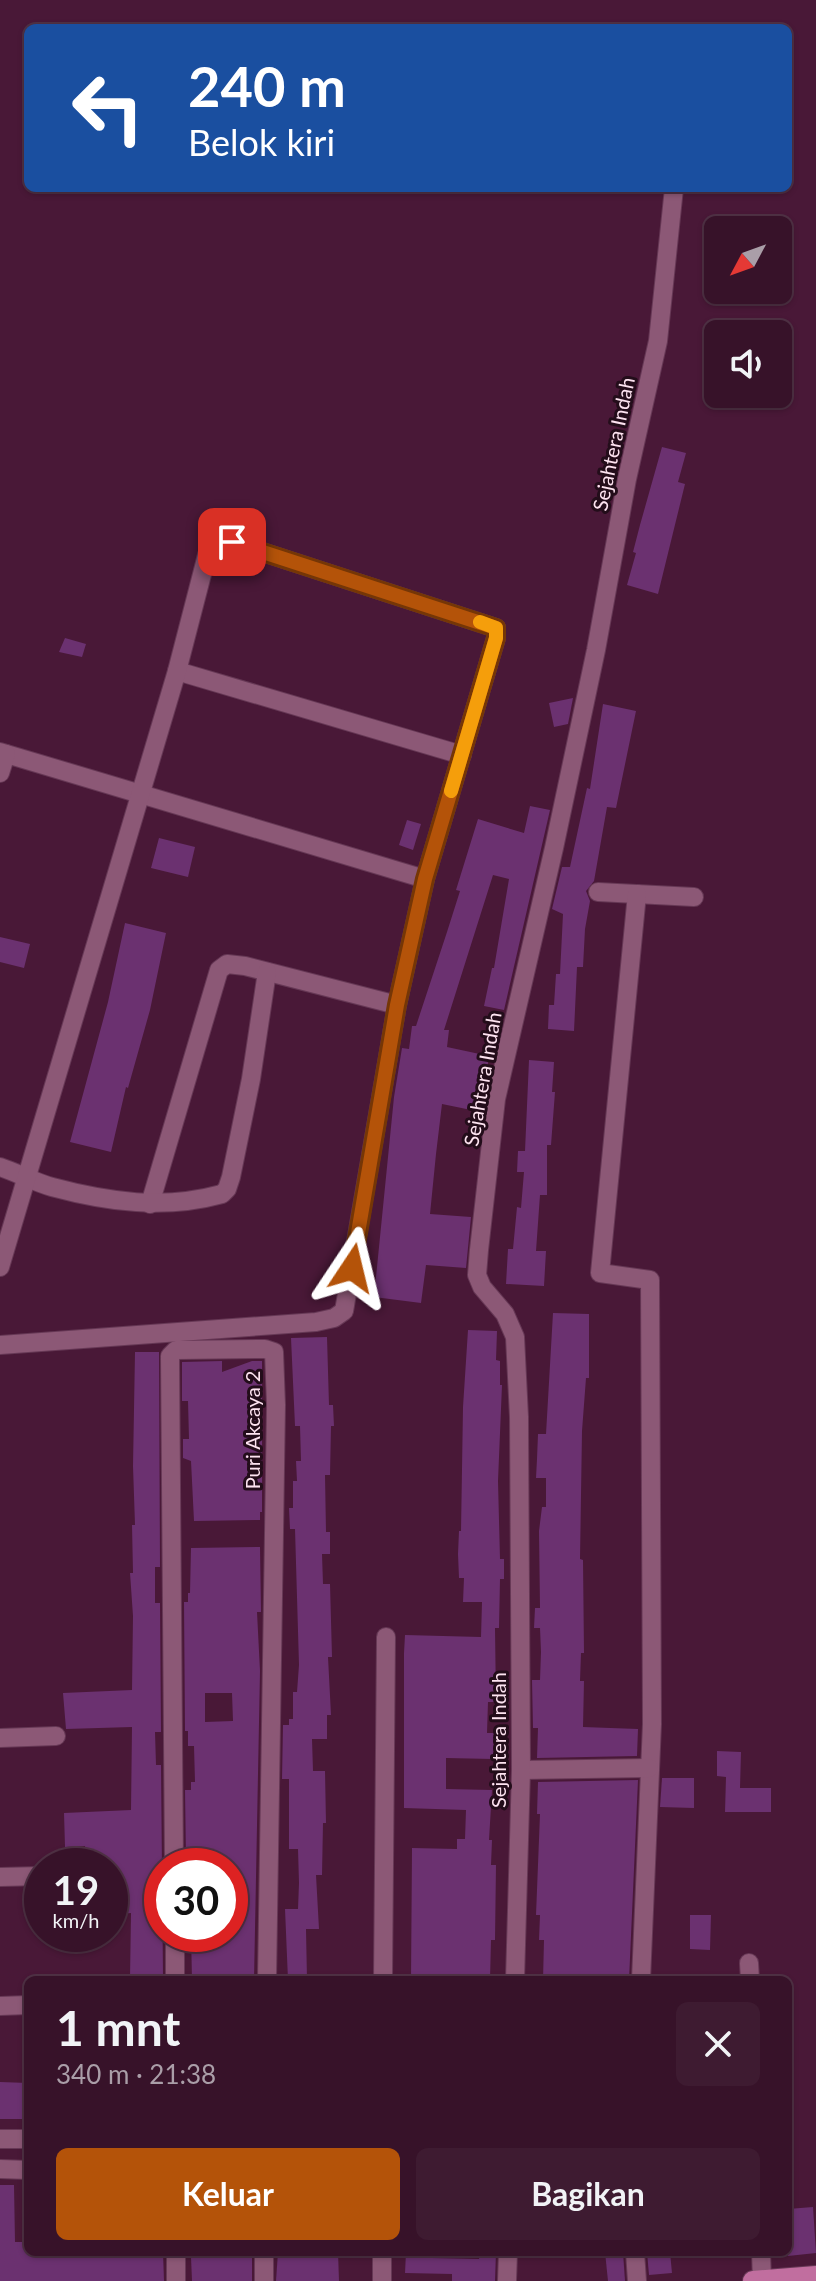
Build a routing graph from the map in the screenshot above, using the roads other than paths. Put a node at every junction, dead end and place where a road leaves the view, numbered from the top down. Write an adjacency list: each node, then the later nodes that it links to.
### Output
1 (674, 192): 22 (street, Sejahtera Indah)
2 (177, 671): 4 (street); 4 (street); 6 (street)
3 (3, 753): 5 (street); 6 (street)
4 (462, 755): 7 (street)
5 (0, 773)
6 (141, 794): 7 (street); 14 (street)
7 (425, 879): 12 (street)
8 (598, 892): 9 (street)
9 (637, 894): 10 (street); 21 (street)
10 (694, 897)
11 (267, 972): 12 (street); 15 (street); 15 (street)
12 (397, 1005): 17 (street)
13 (0, 1167): 14 (street)
14 (27, 1176): 15 (street); 16 (street)
15 (150, 1204)
16 (0, 1267)
17 (0, 1345)
18 (386, 1637): 29 (street)
19 (56, 1736): 20 (street)
20 (0, 1738)
21 (649, 1768): 22 (street); 31 (street)
22 (521, 1770): 30 (street, Sejahtera Indah)
23 (174, 1848): 28 (street, Puri Akcaya 2)
24 (24, 1876): 25 (street)
25 (0, 1877)
26 (175, 1952): 27 (street)
27 (175, 1976)
28 (267, 1976)
29 (383, 1976)
30 (515, 1976)
31 (641, 1976)
32 (24, 2005): 33 (street)
33 (0, 2006)
34 (0, 2139): 35 (street)
35 (24, 2139)
36 (0, 2169): 37 (street)
37 (24, 2170)
38 (176, 2256): 46 (street)
39 (264, 2256): 47 (street)
40 (382, 2256): 48 (street)
41 (508, 2256): 49 (street)
42 (635, 2256): 50 (street)
43 (761, 2256): 45 (street)
44 (816, 2276): 45 (street)
45 (762, 2280): 51 (street)
46 (176, 2281)
47 (264, 2281)
48 (382, 2281)
49 (507, 2281)
50 (637, 2281)
51 (753, 2281)

